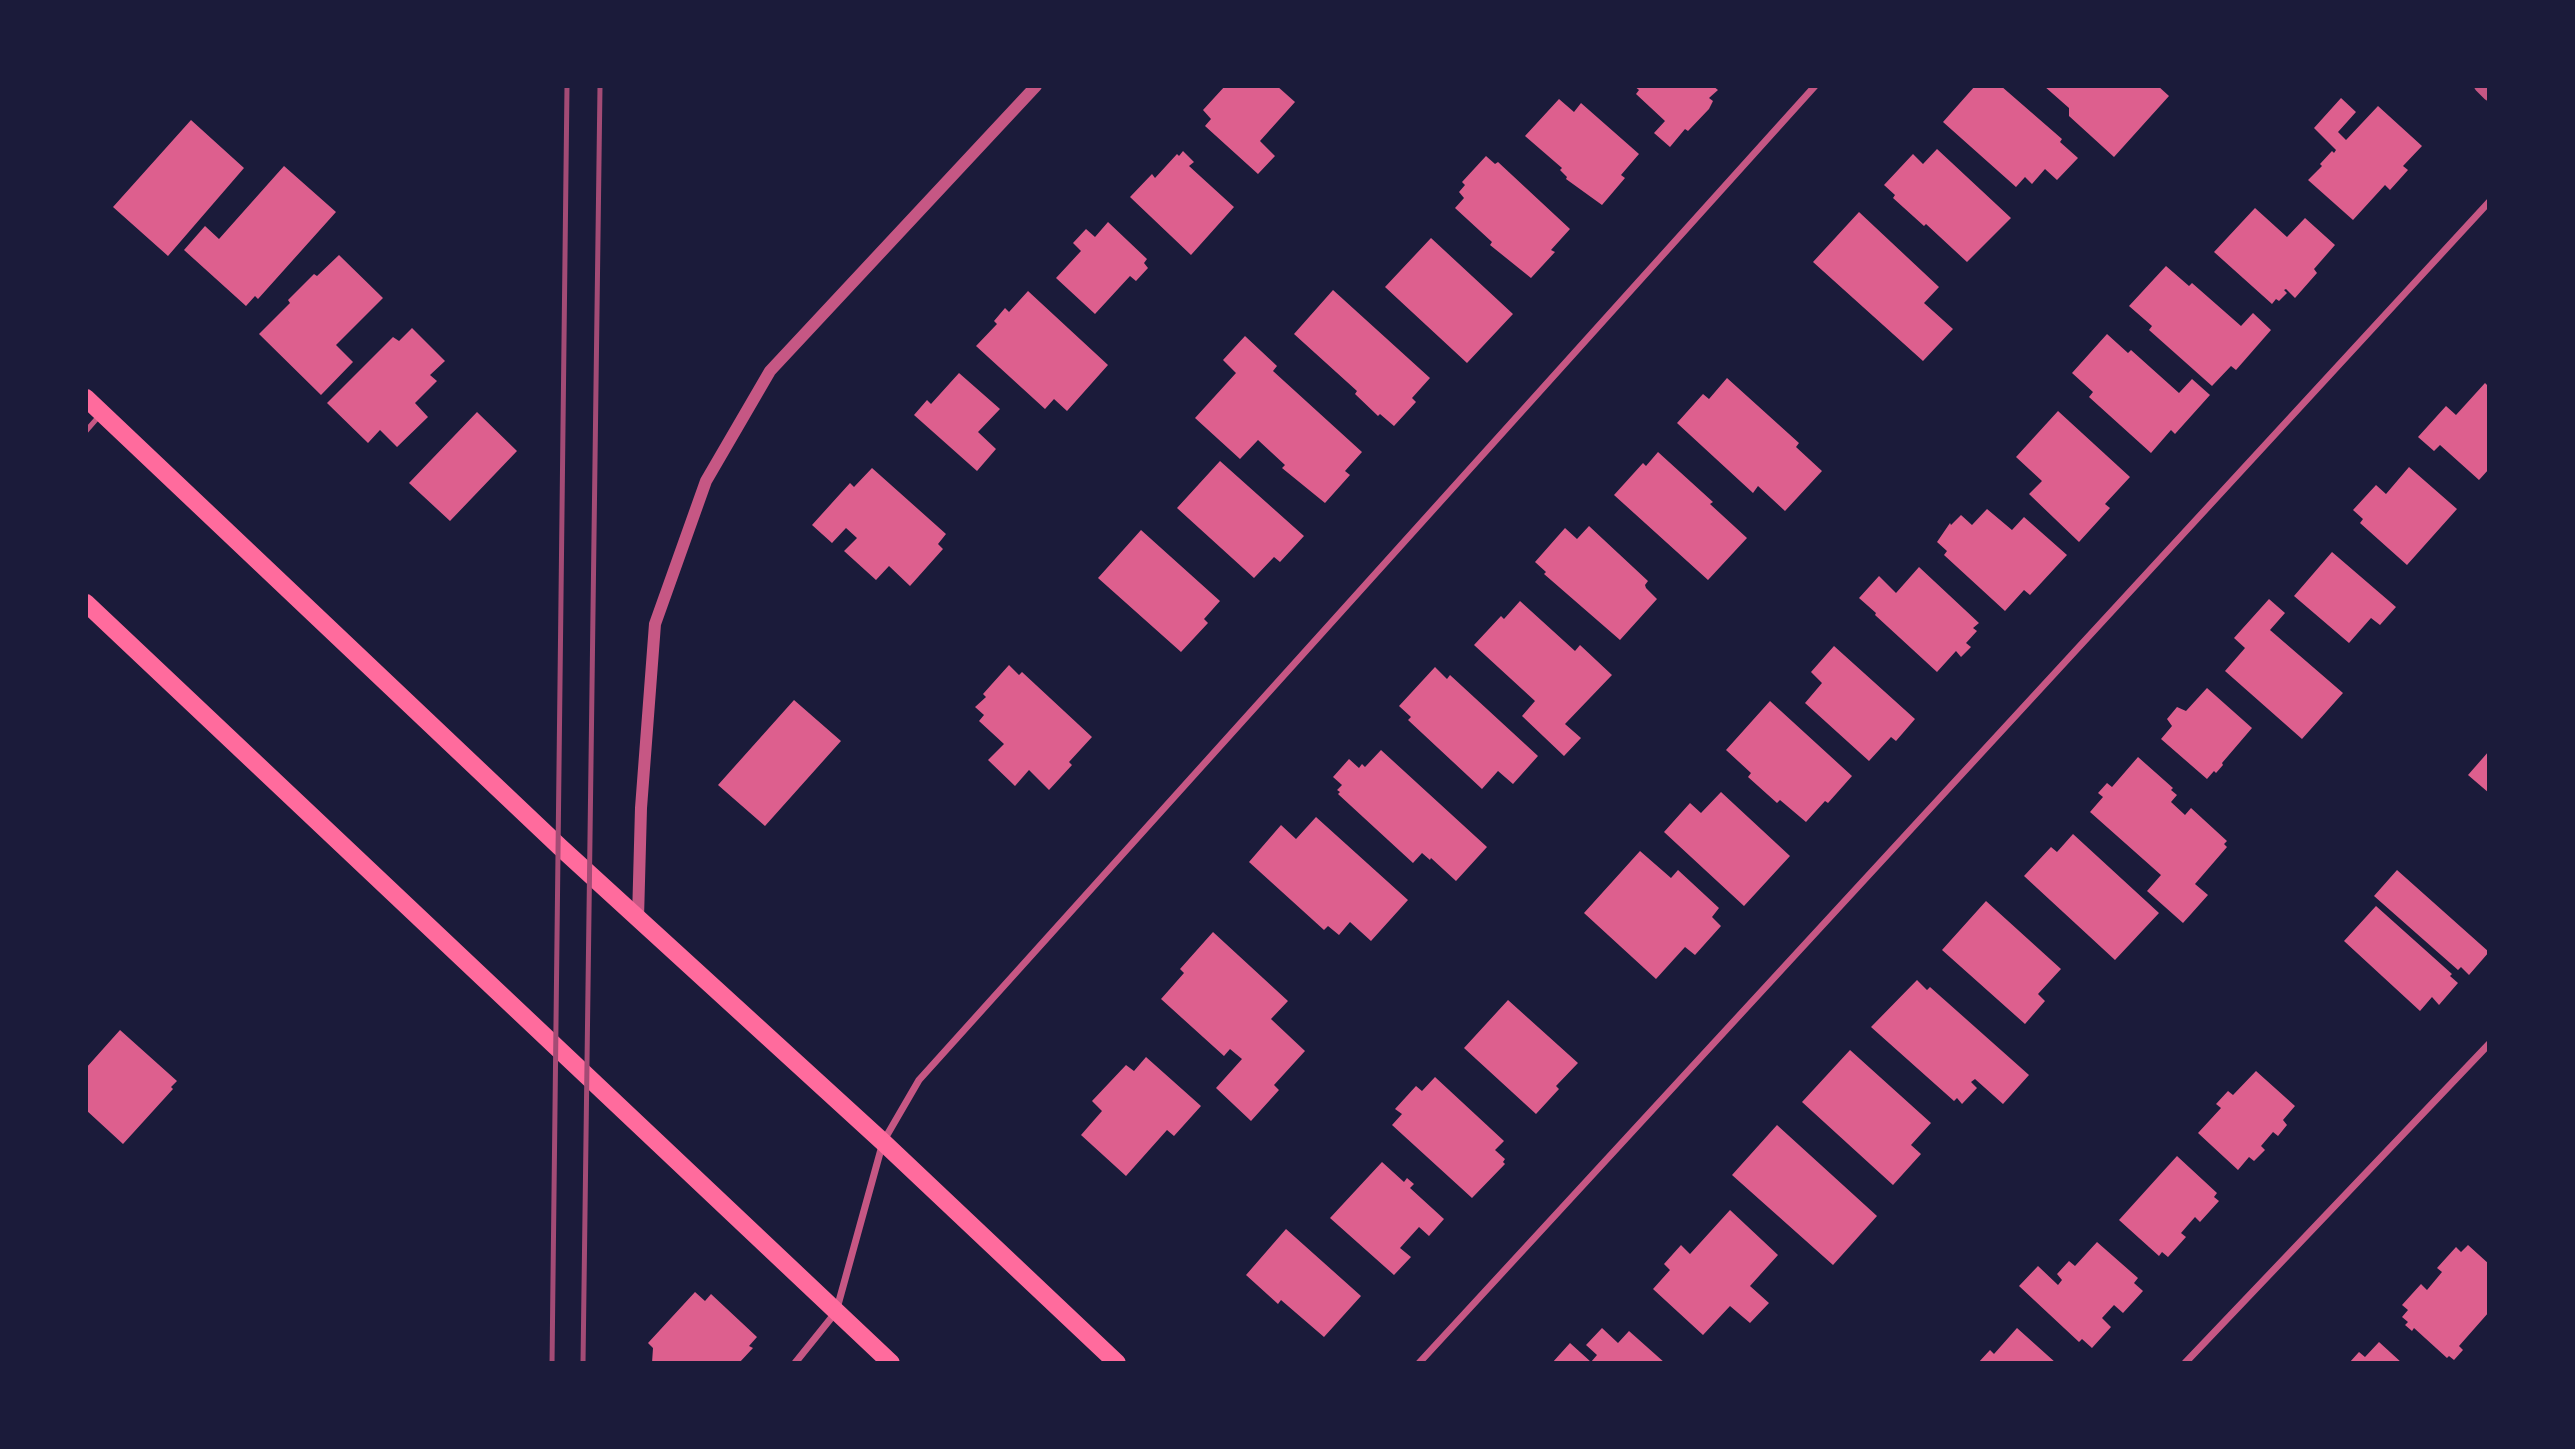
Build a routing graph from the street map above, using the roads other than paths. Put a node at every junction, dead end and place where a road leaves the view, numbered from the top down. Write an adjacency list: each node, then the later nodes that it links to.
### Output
1 (1035, 86): 10 (street)
2 (1815, 86): 12 (street)
3 (2480, 86): 4 (street)
4 (2489, 95)
5 (2489, 202): 17 (street)
6 (86, 398): 7 (main road)
7 (102, 413): 8 (lane); 10 (main road)
8 (86, 431)
9 (86, 603): 13 (main road)
10 (638, 918): 12 (main road)
11 (2489, 1044): 18 (street)
12 (883, 1142): 13 (street); 16 (main road)
13 (836, 1312): 14 (street); 15 (main road)
14 (795, 1363)
15 (891, 1363)
16 (1118, 1363)
17 (1419, 1363)
18 (2185, 1363)

